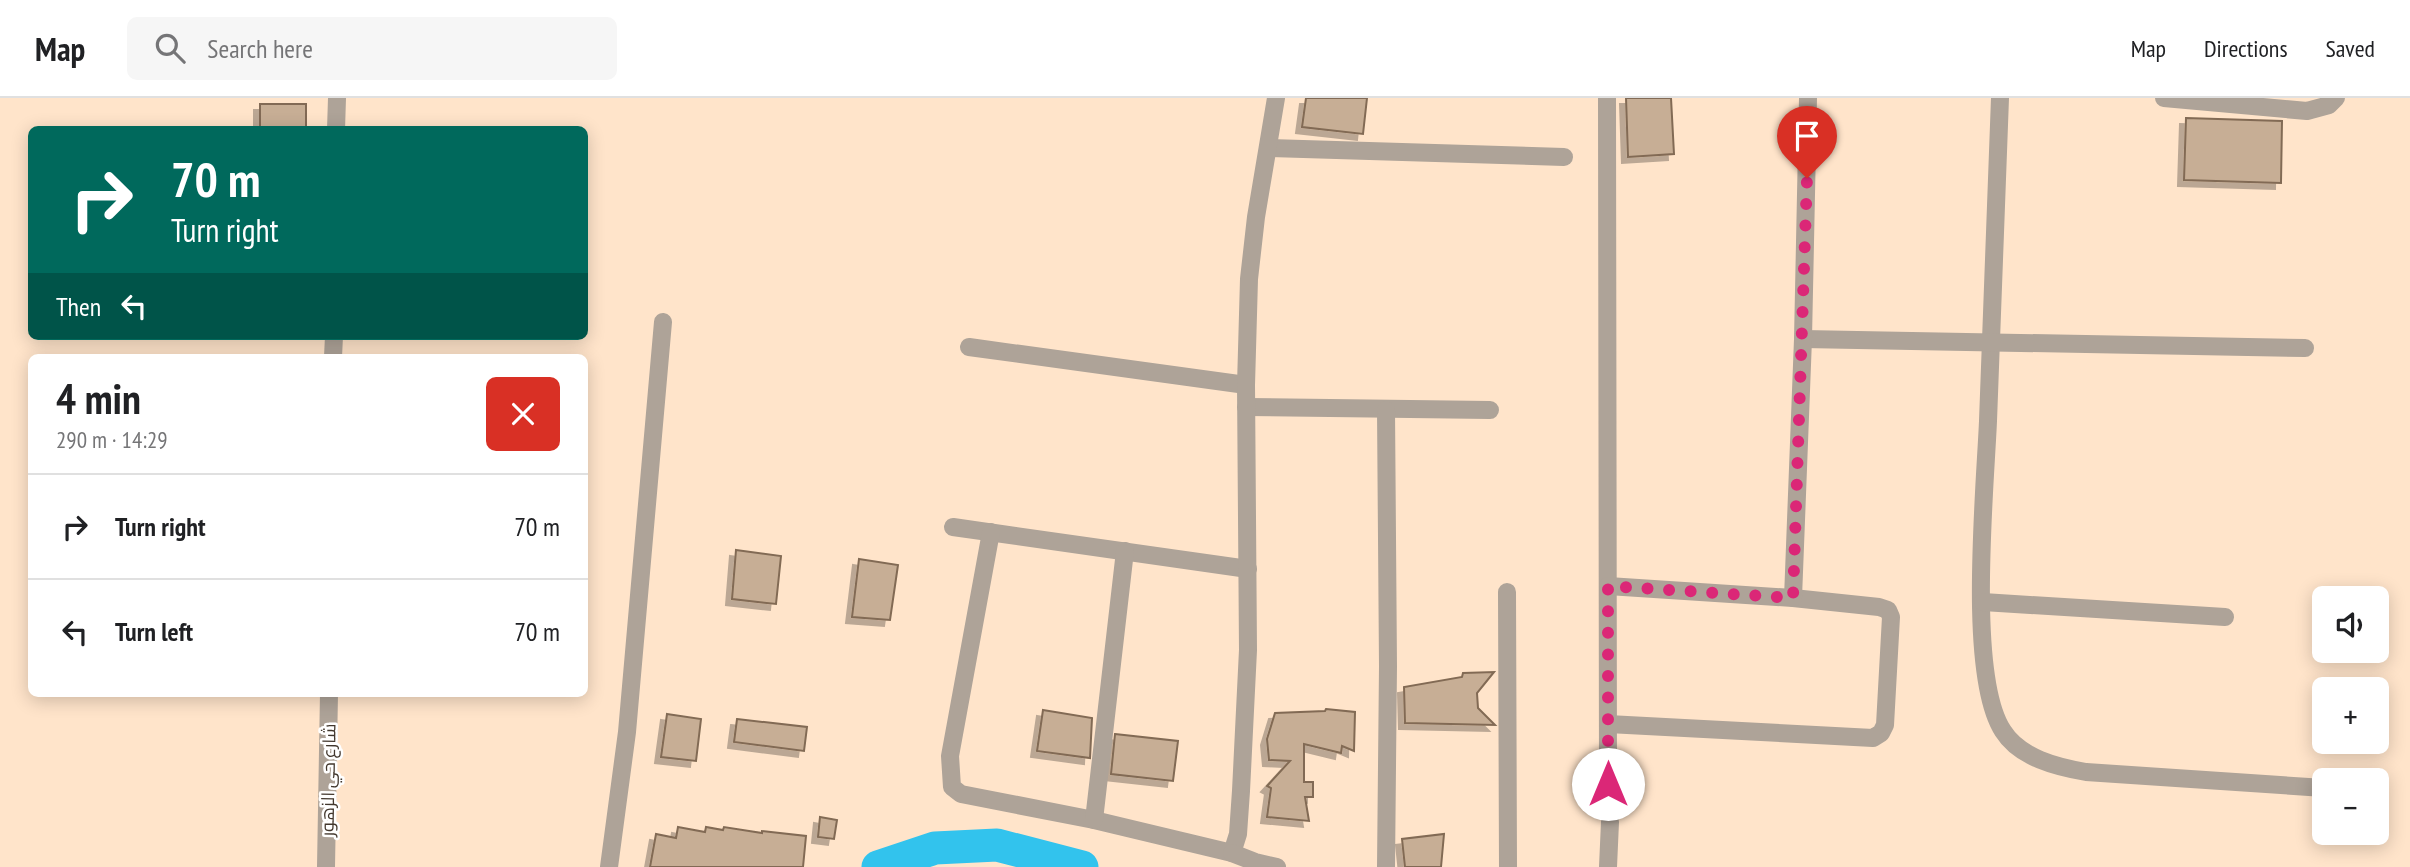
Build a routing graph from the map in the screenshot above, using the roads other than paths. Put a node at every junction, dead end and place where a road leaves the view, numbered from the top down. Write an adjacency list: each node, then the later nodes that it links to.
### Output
1 (337, 98): 8 (street)
2 (1276, 98): 9 (street)
3 (1607, 98): 24 (street)
4 (1808, 98): 12 (street)
5 (2000, 98): 13 (street)
6 (2165, 98): 7 (street)
7 (2336, 98)
8 (337, 126)
9 (1268, 148): 10 (street); 16 (street)
10 (1564, 157)
11 (663, 322): 37 (street)
12 (1803, 339): 13 (street); 26 (street)
13 (1991, 342): 15 (street); 27 (street)
14 (969, 347): 16 (street)
15 (2305, 348)
16 (1245, 385): 17 (street)
17 (1246, 407): 18 (street); 23 (street)
18 (1386, 410): 19 (street); 39 (street)
19 (1490, 410)
20 (953, 527): 21 (street)
21 (991, 532): 22 (street); 33 (street)
22 (1125, 551): 23 (street); 33 (street)
23 (1248, 569): 35 (street)
24 (1608, 586): 26 (street); 30 (street)
25 (1507, 592): 40 (street)
26 (1793, 598): 30 (street)
27 (1983, 602): 28 (street); 32 (street)
28 (2225, 617)
29 (329, 697): 36 (street, شارع حي الزهور)
30 (1608, 724): 31 (street)
31 (1608, 784)
32 (2312, 787)
33 (1094, 820): 35 (street)
34 (1609, 822): 41 (street)
35 (1232, 853): 38 (street)
36 (326, 867)
37 (609, 867)
38 (1277, 867)
39 (1386, 867)
40 (1508, 867)
41 (1608, 867)

